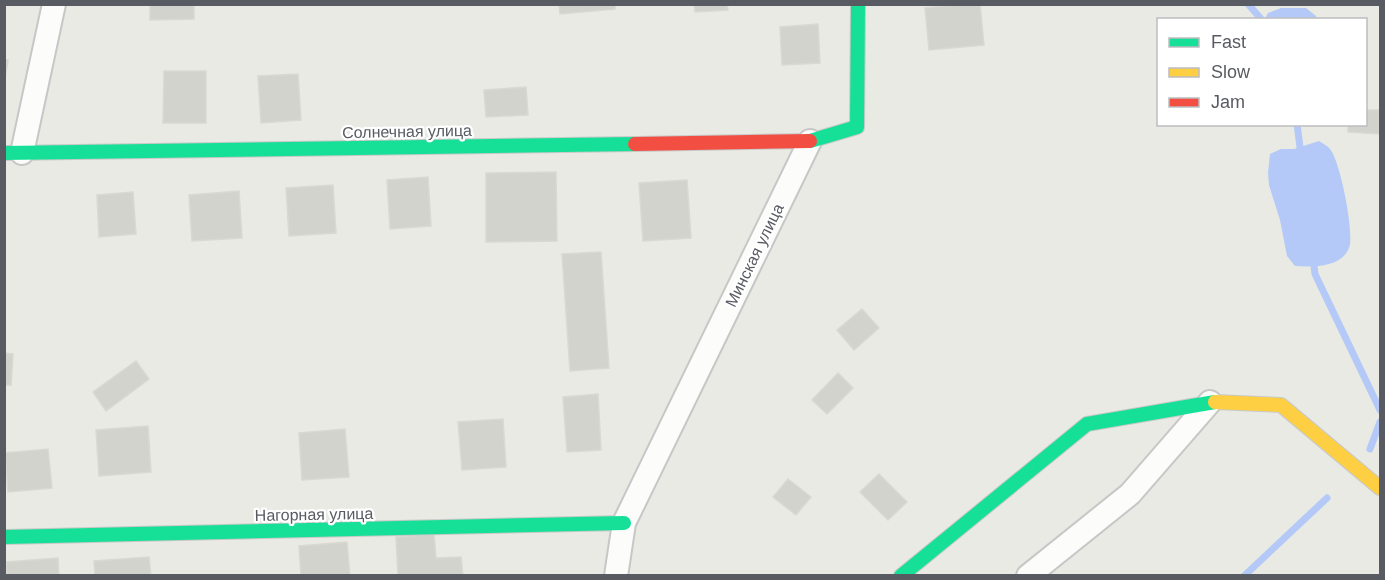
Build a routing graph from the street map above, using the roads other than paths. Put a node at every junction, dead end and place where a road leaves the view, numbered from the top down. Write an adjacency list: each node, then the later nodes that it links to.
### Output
1 (54, 4): 4 (street)
2 (858, 4): 3 (street)
3 (810, 141): 4 (street, Солнечная улица); 7 (street, Минская улица)
4 (13, 153)
5 (1210, 402): 6 (street); 10 (street); 11 (street)
6 (1380, 488)
7 (624, 524): 8 (street, Нагорная улица); 9 (street, Минская улица)
8 (4, 537)
9 (616, 576)
10 (901, 576)
11 (1028, 576)

